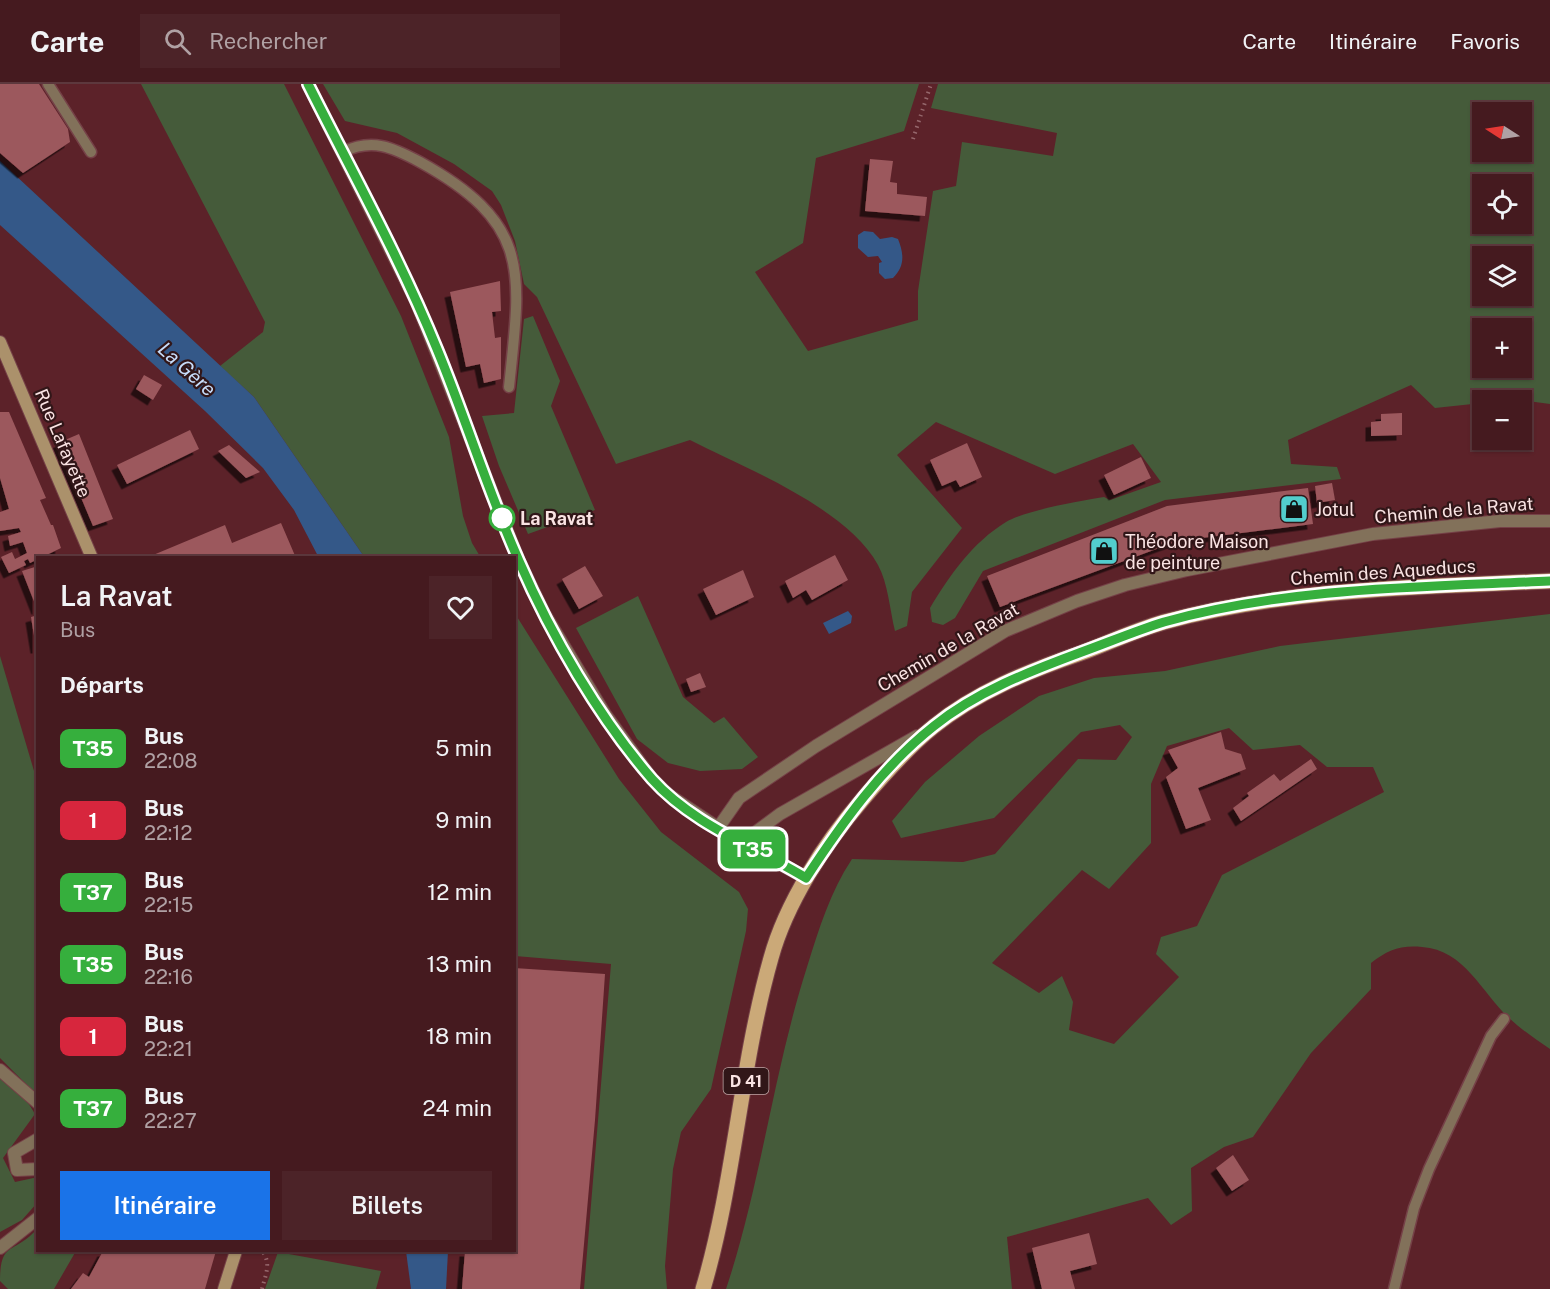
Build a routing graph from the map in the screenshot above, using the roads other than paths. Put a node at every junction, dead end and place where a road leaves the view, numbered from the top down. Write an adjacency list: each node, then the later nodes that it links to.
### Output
1 (48, 84): 3 (lane)
2 (308, 84): 4 (street)
3 (91, 152)
4 (342, 152): 6 (lane); 11 (street)
5 (0, 342): 8 (main road, Rue Lafayette)
6 (509, 387)
7 (1550, 521): 11 (street, Chemin de la Ravat)
8 (91, 556)
9 (1550, 581): 10 (main road, Chemin des Aqueducs / D 41)
10 (934, 726): 12 (street); 13 (main road, Chemin des Aqueducs / D 41)
11 (718, 828): 12 (street)
12 (741, 843): 13 (street)
13 (806, 878): 23 (main road, Chemin des Aqueducs / D 41)
14 (1504, 1019): 24 (lane)
15 (0, 1070): 16 (street)
16 (36, 1101)
17 (36, 1140): 18 (street)
18 (36, 1169)
19 (36, 1220): 20 (street)
20 (0, 1248)
21 (236, 1252): 22 (main road)
22 (224, 1289)
23 (703, 1289)
24 (1394, 1289)

